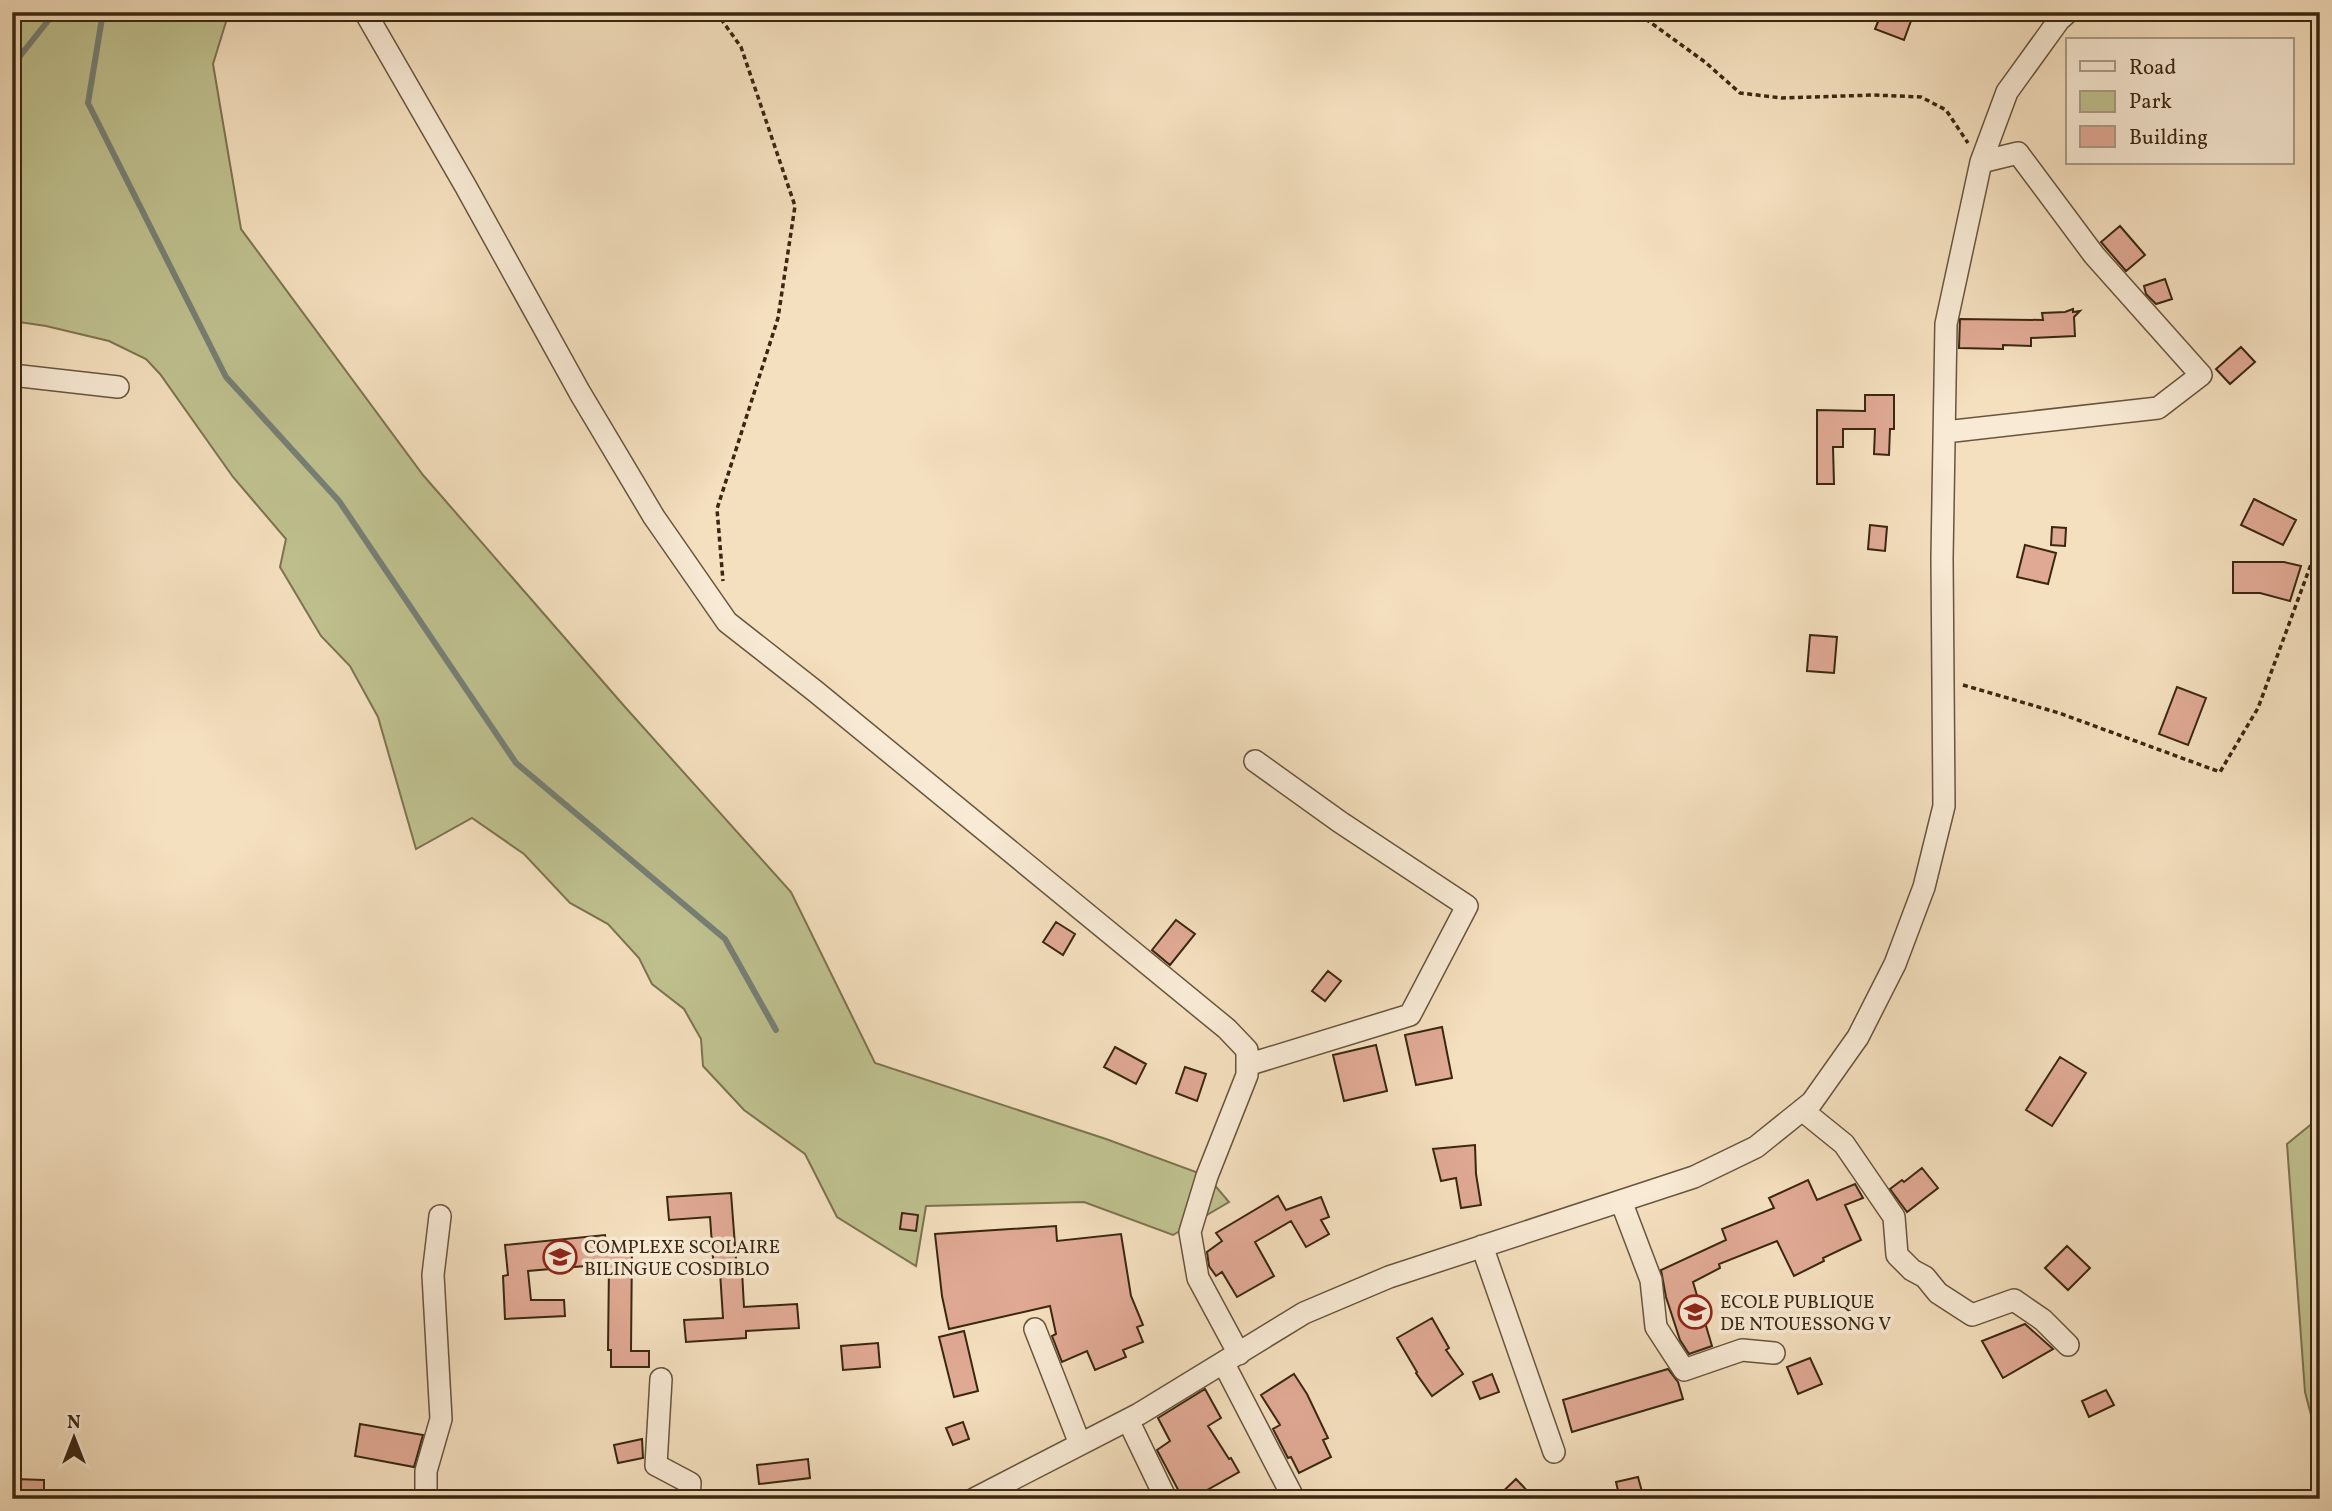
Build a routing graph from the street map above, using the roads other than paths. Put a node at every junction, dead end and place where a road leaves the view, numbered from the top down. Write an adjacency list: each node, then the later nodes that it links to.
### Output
1 (365, 12): 8 (street)
2 (2061, 15): 3 (street)
3 (1981, 162): 6 (street); 6 (street)
4 (12, 375): 5 (street)
5 (118, 387)
6 (1945, 432): 9 (street)
7 (1255, 761): 8 (street)
8 (1247, 1065): 16 (street)
9 (1802, 1110): 10 (street); 14 (street)
10 (1621, 1201): 12 (street); 15 (street)
11 (440, 1216): 21 (street)
12 (1482, 1246): 16 (street); 20 (street)
13 (1034, 1329): 19 (street)
14 (2068, 1345)
15 (1774, 1353)
16 (1231, 1359): 18 (street); 25 (street)
17 (661, 1379): 22 (street)
18 (1128, 1420): 19 (street); 24 (street)
19 (1080, 1444): 23 (street)
20 (1553, 1452)
21 (426, 1499)
22 (689, 1499)
23 (974, 1499)
24 (1166, 1499)
25 (1294, 1499)

